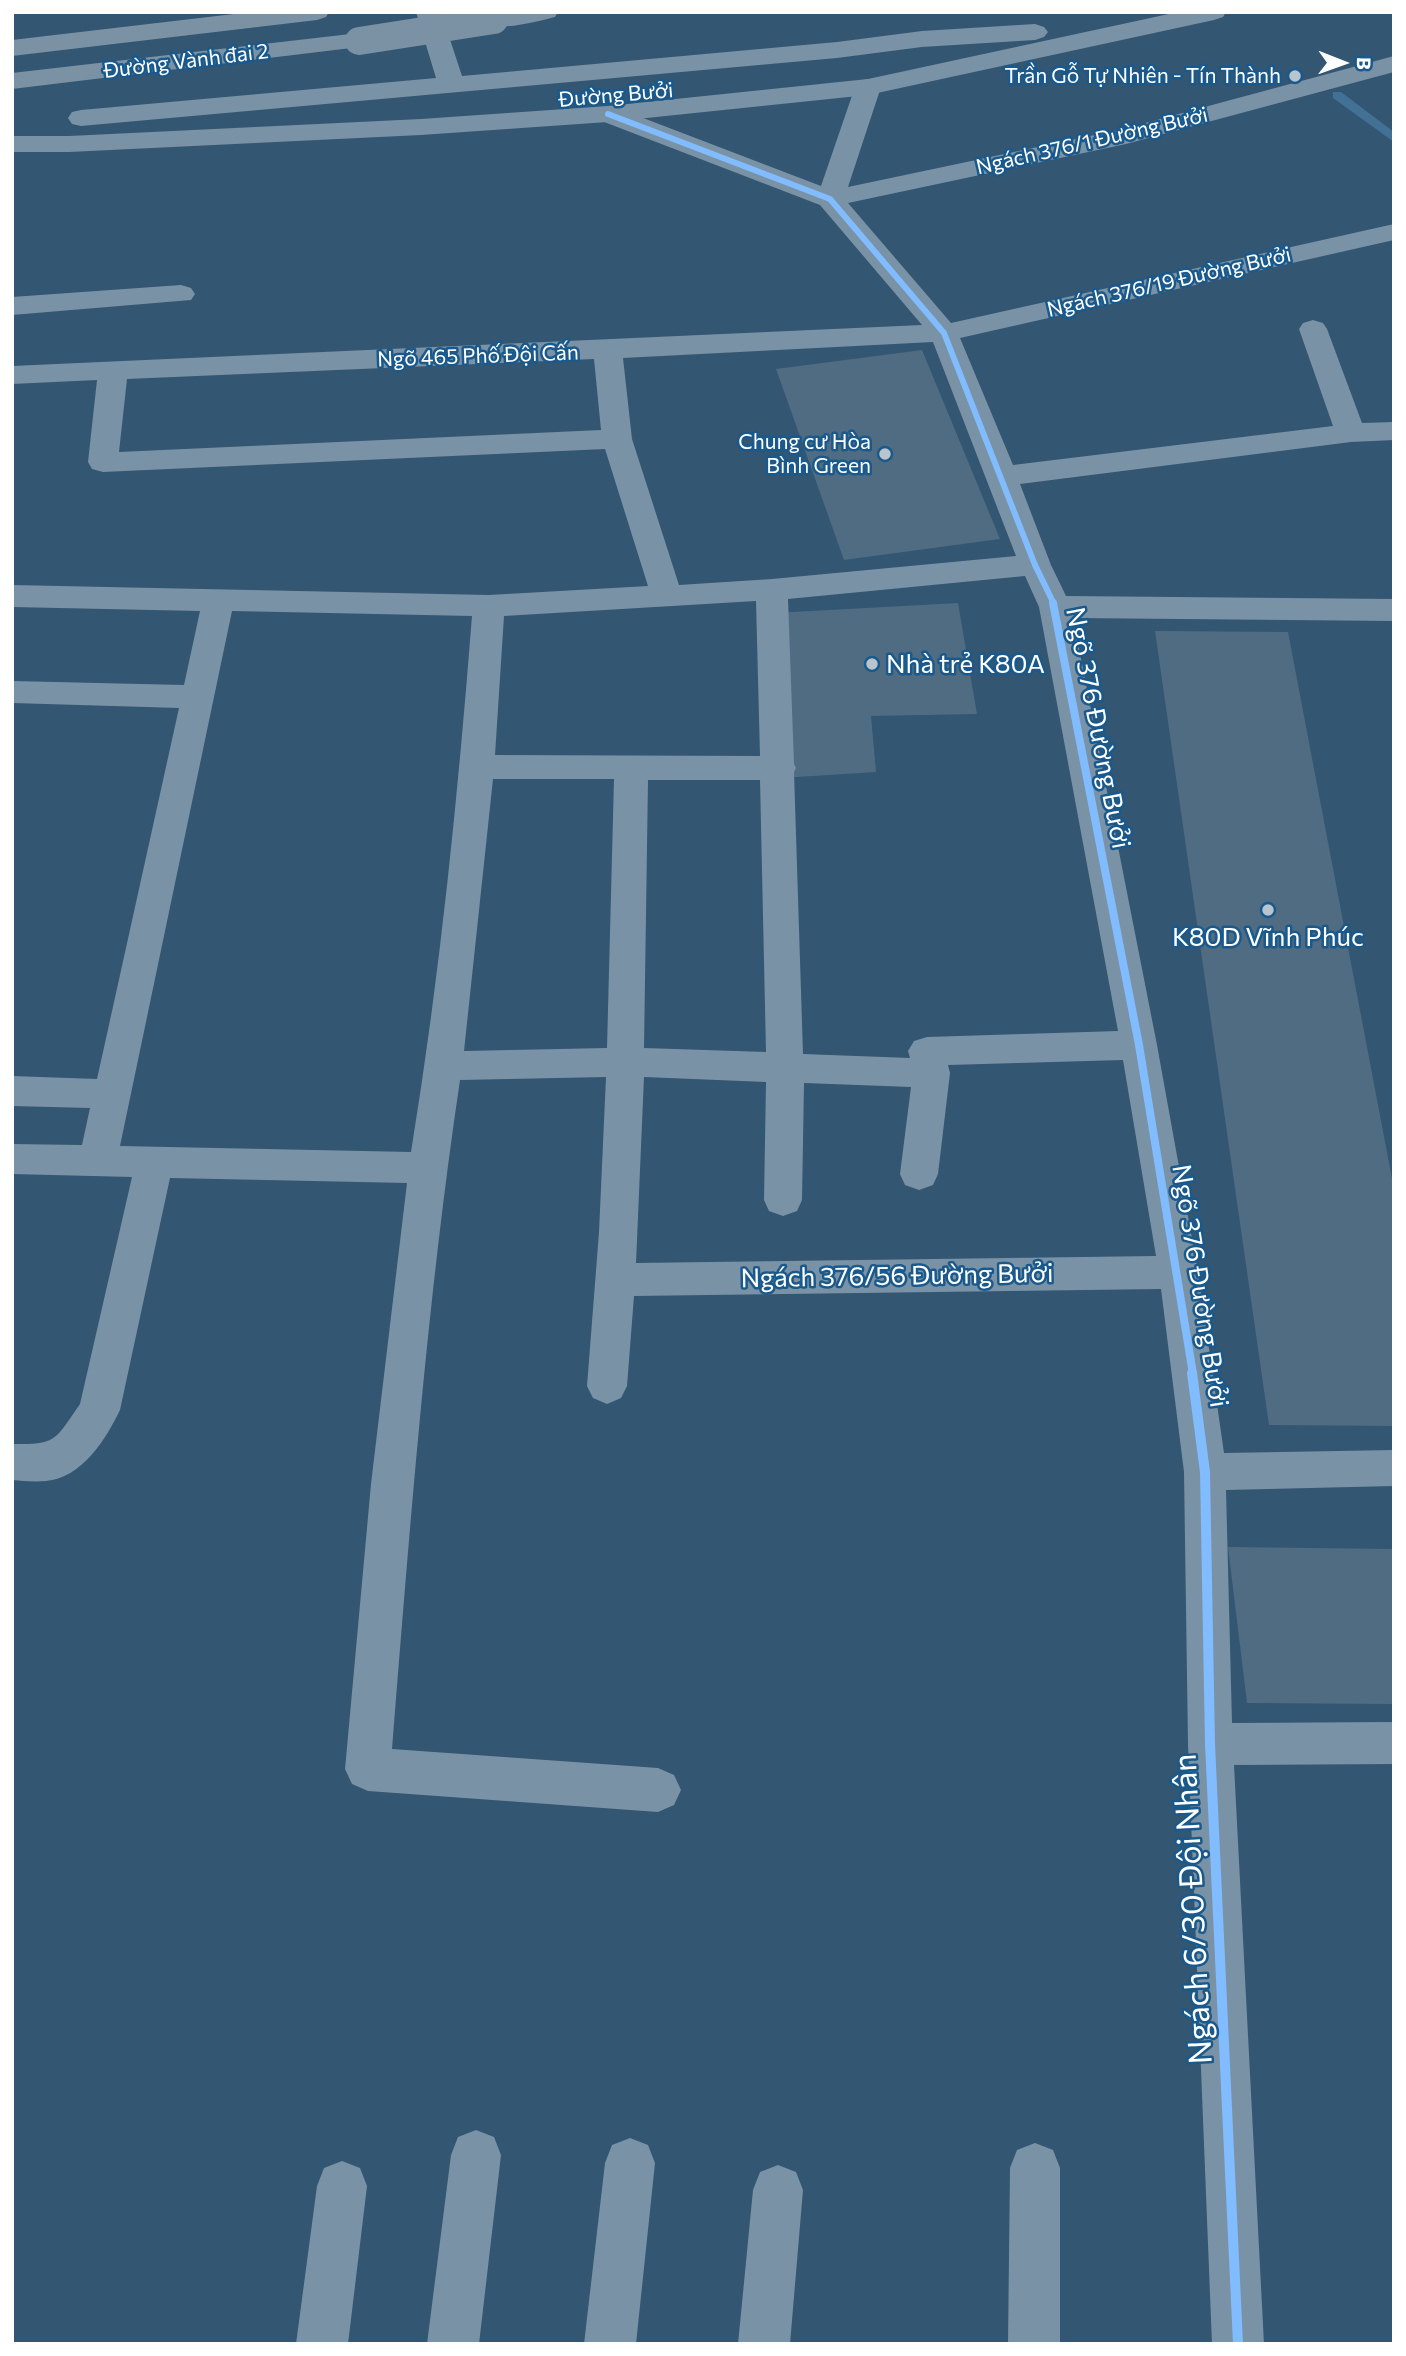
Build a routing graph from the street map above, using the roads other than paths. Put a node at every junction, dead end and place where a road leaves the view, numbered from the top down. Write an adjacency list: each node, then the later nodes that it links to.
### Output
1 (317, 12): 6 (highway, Đường Vành đai 2)
2 (428, 12): 9 (main road)
3 (546, 12): 8 (highway, Đường Vành đai 2, bridge)
4 (1214, 12): 5 (main road, Đường Bưởi)
5 (1118, 34): 9 (main road, Đường Bưởi); 10 (main road, Đường Bưởi)
6 (12, 48)
7 (1394, 64): 14 (street, Ngách 376/1 Đường Bưởi)
8 (12, 81)
9 (451, 83): 12 (main road, Đường Bưởi)
10 (868, 87): 11 (main road, Đường Bưởi); 14 (street)
11 (608, 114): 13 (main road, Đường Bưởi); 14 (street, Ngõ 376 Đường Bưởi)
12 (12, 123)
13 (12, 144)
14 (830, 199): 19 (street, Ngõ 376 Đường Bưởi)
15 (1394, 232): 19 (street, Ngách 376/19 Đường Bưởi)
16 (181, 294): 17 (street)
17 (12, 306)
18 (1312, 329): 24 (street)
19 (944, 332): 20 (street, Ngõ 465 Phố Đội Cấn); 26 (street, Ngõ 376 Đường Bưởi)
20 (608, 350): 21 (street, Ngõ 465 Phố Đội Cấn); 25 (street)
21 (113, 371): 22 (street, Ngõ 465 Phố Đội Cấn); 25 (street)
22 (12, 375)
23 (1394, 431): 24 (street)
24 (1351, 433): 26 (street)
25 (617, 439): 29 (street)
26 (1002, 476): 27 (street, Ngõ 376 Đường Bưởi)
27 (1035, 565): 28 (street); 33 (street, Ngõ 376 Đường Bưởi)
28 (772, 590): 29 (street); 39 (street)
29 (666, 594): 32 (street)
30 (12, 596): 31 (street)
31 (218, 601): 32 (street); 36 (street)
32 (489, 606): 37 (street)
33 (1055, 607): 34 (street); 40 (street, Ngõ 376 Đường Bưởi)
34 (1394, 610)
35 (12, 692): 36 (street)
36 (197, 697): 46 (street)
37 (477, 767): 38 (street); 42 (street)
38 (631, 768): 39 (street); 41 (street)
39 (779, 768): 43 (street)
40 (1139, 1045): 44 (street); 53 (street, Ngõ 376 Đường Bưởi)
41 (626, 1062): 42 (street); 43 (street); 54 (street)
42 (444, 1066): 50 (street)
43 (785, 1070): 44 (street); 52 (street)
44 (930, 1073): 51 (street)
45 (12, 1091): 46 (street)
46 (112, 1094): 48 (street)
47 (12, 1159): 48 (street)
48 (98, 1161): 49 (street)
49 (153, 1163): 50 (street); 56 (street)
50 (428, 1168): 61 (street)
51 (919, 1174)
52 (783, 1200)
53 (1178, 1272): 54 (street, Ngách 376/56 Đường Bưởi); 58 (street, Ngõ 376 Đường Bưởi)
54 (617, 1280): 55 (street)
55 (607, 1386)
56 (12, 1462)
57 (1394, 1468): 58 (street)
58 (1205, 1472): 60 (street, Ngách 6/30 Đội Nhân)
59 (1394, 1743): 60 (street)
60 (1210, 1744): 72 (street, Ngách 6/30 Đội Nhân)
61 (658, 1790)
62 (476, 2155): 68 (street)
63 (630, 2163): 69 (street)
64 (1035, 2168): 71 (street)
65 (342, 2186): 67 (street)
66 (778, 2190): 70 (street)
67 (322, 2344)
68 (453, 2344)
69 (610, 2344)
70 (764, 2344)
71 (1034, 2344)
72 (1238, 2344)

